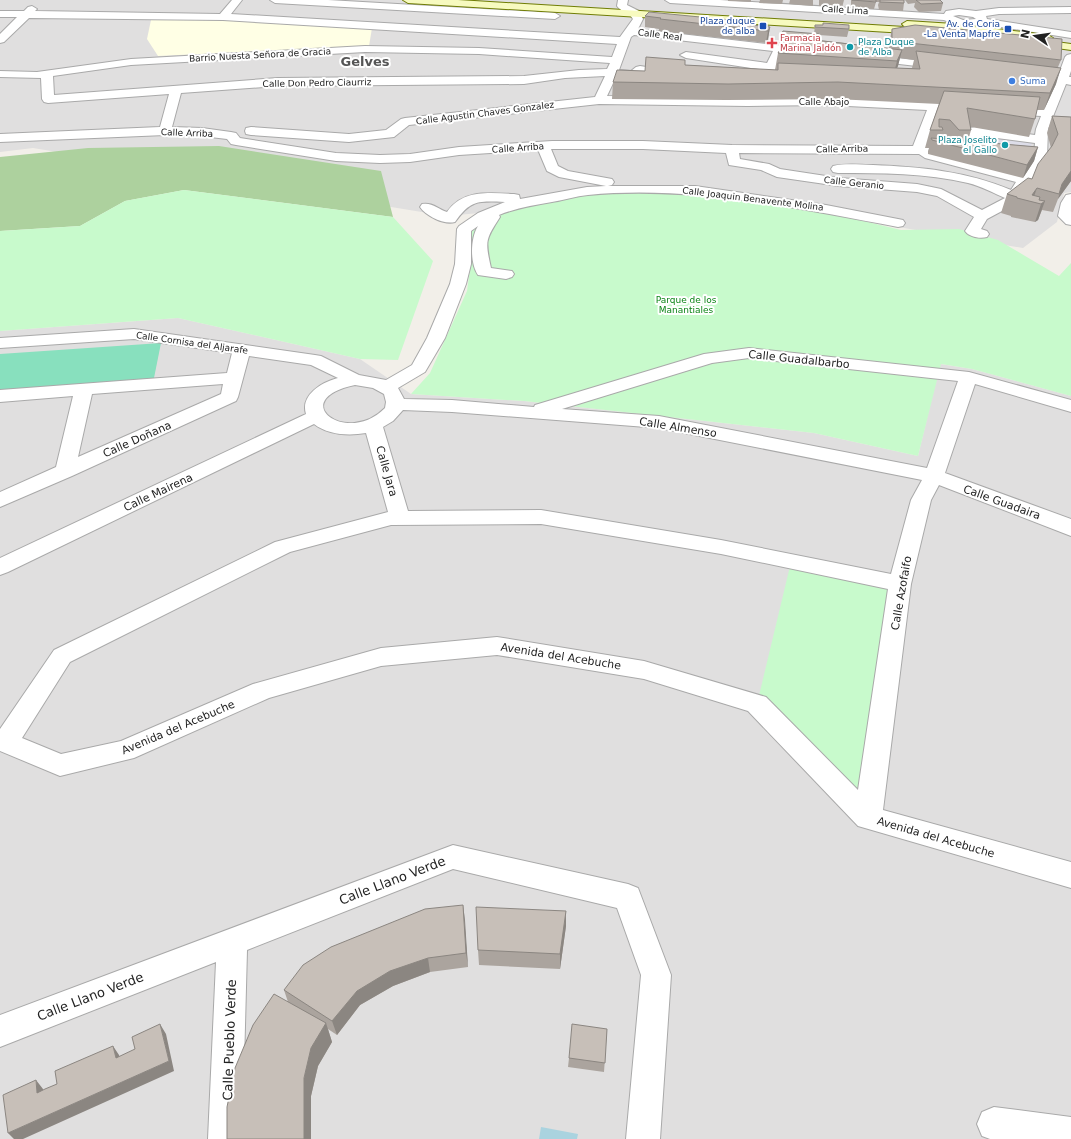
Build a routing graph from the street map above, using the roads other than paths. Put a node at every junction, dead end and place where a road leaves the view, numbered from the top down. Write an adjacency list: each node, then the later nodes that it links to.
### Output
1 (237, 0): 26 (street)
2 (275, 0): 7 (street)
3 (408, 0): 18 (main road)
4 (514, 0): 8 (main road)
5 (612, 0): 8 (street)
6 (670, 0): 27 (street, Calle Lima)
7 (306, 2): 14 (street); 29 (street)
8 (622, 2): 18 (street); 39 (main road)
9 (38, 3): 20 (street)
10 (83, 4): 21 (street)
11 (129, 4): 22 (street)
12 (174, 4): 25 (street)
13 (947, 4): 16 (street)
14 (385, 7): 17 (street); 30 (street)
15 (1071, 10): 28 (street)
16 (959, 12): 27 (street); 28 (street)
17 (485, 13): 23 (street); 32 (street)
18 (635, 13): 31 (main road); 36 (street)
19 (0, 14): 20 (street)
20 (27, 14): 21 (street); 35 (street)
21 (71, 16): 22 (street)
22 (117, 16): 25 (street)
23 (542, 16): 24 (street); 33 (street)
24 (555, 16)
25 (164, 17): 26 (street)
26 (223, 17): 29 (street)
27 (947, 17): 28 (street)
28 (978, 18): 39 (street)
29 (288, 21): 30 (street)
30 (370, 26): 37 (street)
31 (883, 28): 38 (street); 39 (main road)
32 (474, 31): 33 (street); 37 (street); 42 (street)
33 (531, 34): 36 (street); 44 (street)
34 (595, 34): 36 (street)
35 (3, 36)
36 (627, 36): 40 (street, Calle Real); 49 (street)
37 (382, 38): 42 (street, Barrio Nuesta Señora de Gracia); 53 (street, Barrio Nuesta Señora de Gracia); 59 (street)
38 (929, 39)
39 (1071, 41)
40 (779, 49): 43 (street, Calle Real); 51 (street)
41 (1024, 49): 46 (street)
42 (462, 51): 44 (street, Barrio Nuesta Señora de Gracia)
43 (806, 52)
44 (522, 54): 49 (street, Barrio Nuesta Señora de Gracia)
45 (686, 55): 51 (street)
46 (1071, 55): 58 (street)
47 (860, 57): 48 (street)
48 (898, 61): 50 (street); 54 (street)
49 (614, 66): 55 (street); 59 (street, Calle Don Pedro Ciaurriz); 61 (street)
50 (952, 67)
51 (772, 71): 57 (street)
52 (0, 74): 53 (street, Barrio Nuesta Señora de Gracia)
53 (47, 74): 60 (street, Calle Don Pedro Ciaurriz)
54 (903, 74)
55 (682, 75)
56 (1014, 75): 58 (street)
57 (741, 81)
58 (1066, 81): 65 (street)
59 (374, 82): 60 (street, Calle Don Pedro Ciaurriz)
60 (176, 89): 66 (street)
61 (599, 100): 62 (street, Calle Abajo); 67 (street, Calle Agustin Chaves Gonzalez)
62 (935, 105): 63 (street, Calle Abajo); 71 (street)
63 (978, 108)
64 (993, 109): 65 (street)
65 (1049, 125): 72 (street); 73 (street)
66 (165, 131): 67 (street, Calle Arriba); 68 (street, Calle Arriba)
67 (231, 136): 74 (street, Calle Arriba)
68 (0, 138)
69 (540, 146): 70 (street, Calle Arriba); 74 (street, Calle Arriba); 78 (street)
70 (732, 149): 71 (street, Calle Arriba); 76 (street, Calle Geranio)
71 (919, 149): 72 (street, Calle Arriba); 77 (street)
72 (974, 152): 73 (street, Calle Arriba)
73 (1040, 158): 77 (street)
74 (380, 159): 75 (street)
75 (319, 164)
76 (840, 175): 79 (street); 84 (street); 85 (street, Calle Geranio)
77 (1024, 180): 79 (street)
78 (641, 188): 81 (street, Calle Joaquin Benavente Molina); 84 (street, Calle Joaquin Benavente Molina)
79 (1013, 196): 85 (street)
80 (1071, 198): 86 (street)
81 (538, 200): 82 (street, Calle Joaquin Benavente Molina); 83 (street)
82 (507, 206): 89 (street); 95 (street, Calle Joaquin Benavente Molina)
83 (427, 207)
84 (826, 209): 87 (street, Calle Joaquin Benavente Molina)
85 (982, 216): 88 (street)
86 (1071, 221)
87 (898, 223)
88 (977, 233)
89 (506, 274)
90 (0, 343): 91 (street, Calle Cornisa del Aljarafe)
91 (242, 350): 93 (street, Calle Doñana); 94 (street, Calle Cornisa del Aljarafe)
92 (969, 377): 99 (street, Calle Guadalbarbo); 100 (street, Calle Guadalbarbo); 104 (street, Calle Azofaifo)
93 (234, 378): 96 (street); 103 (street, Calle Doñana)
94 (355, 380): 95 (street); 101 (street)
95 (386, 388): 98 (street)
96 (84, 390): 97 (street); 103 (street)
97 (0, 396)
98 (396, 404): 100 (street, Calle Almenso); 102 (street)
99 (1071, 406)
100 (530, 412): 104 (street, Calle Almenso)
101 (316, 416): 102 (street); 108 (street, Calle Mairena)
102 (373, 425): 106 (street, Calle Jara)
103 (65, 472): 105 (street, Calle Doñana)
104 (934, 476): 107 (street, Calle Guadaira); 109 (street, Calle Azofaifo)
105 (0, 500)
106 (400, 518): 109 (street, Avenida del Acebuche); 110 (street, Avenida del Acebuche)
107 (1071, 528)
108 (0, 567)
109 (900, 584): 111 (street, Calle Azofaifo)
110 (3, 743): 111 (street, Avenida del Acebuche)
111 (868, 818): 112 (street, Avenida del Acebuche)
112 (1071, 875)
113 (232, 942): 114 (street, Calle Llano Verde); 117 (street, Calle Pueblo Verde); 118 (street, Calle Llano Verde)
114 (0, 1031)
115 (994, 1124): 116 (street)
116 (1071, 1134)
117 (225, 1139)
118 (643, 1139)

